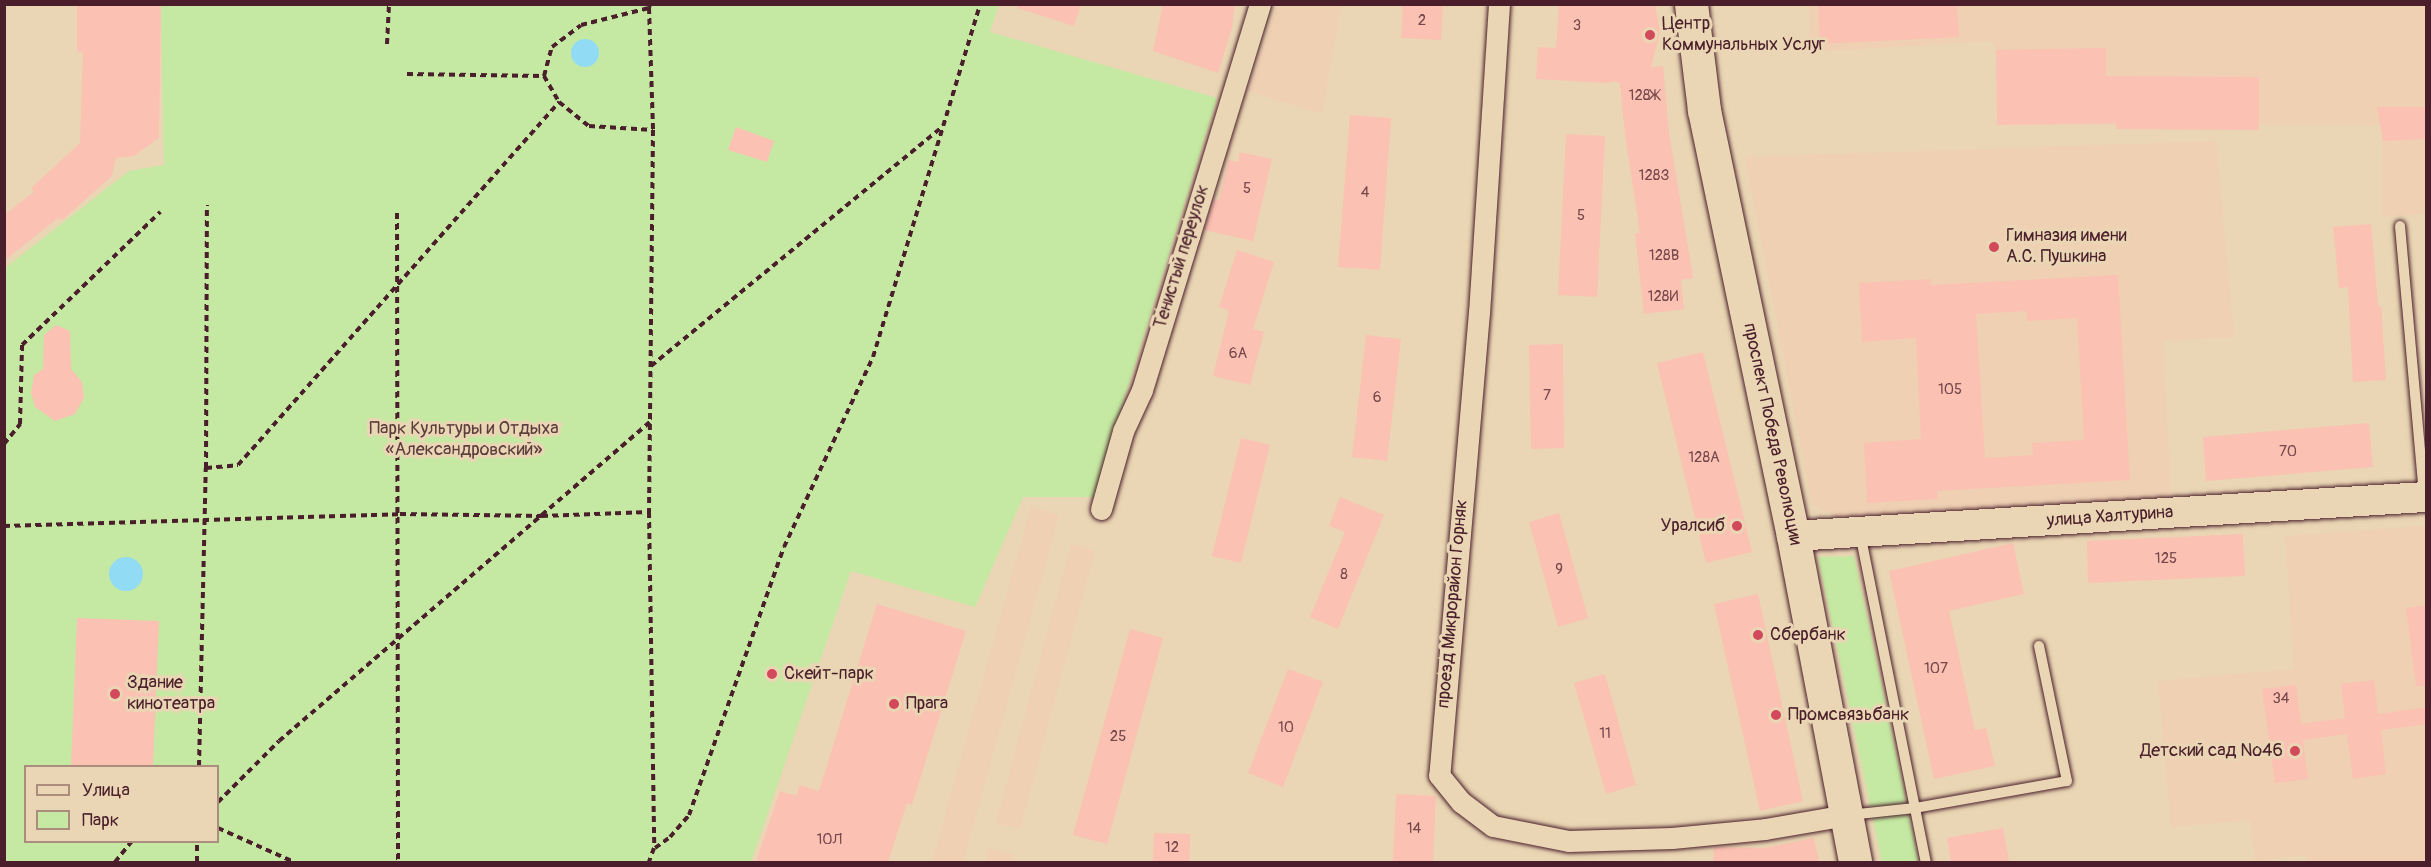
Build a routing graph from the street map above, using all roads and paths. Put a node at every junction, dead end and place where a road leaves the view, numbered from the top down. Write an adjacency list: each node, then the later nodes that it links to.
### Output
1 (389, 4): 7 (path)
2 (980, 4): 11 (path)
3 (1260, 4): 24 (street, Тенистый переулок)
4 (1499, 4): 37 (street, проезд Микрорайон Горняк)
5 (1691, 4): 31 (main road, проспект Победа Революции)
6 (649, 6): 9 (path); 12 (path)
7 (387, 44)
8 (407, 74): 9 (path)
9 (544, 76): 10 (path)
10 (559, 102): 12 (path); 17 (path)
11 (942, 127): 18 (path); 41 (path)
12 (653, 130): 18 (path)
13 (207, 205): 22 (path)
14 (160, 212): 21 (path)
15 (397, 213): 17 (path)
16 (2400, 226): 20 (lane)
17 (398, 283): 22 (path); 26 (path)
18 (650, 367): 19 (path)
19 (650, 422): 25 (path); 27 (path)
20 (2423, 423): 23 (lane)
21 (4, 444)
22 (206, 468): 28 (path)
23 (2426, 497): 30 (street, улица Халтурина)
24 (1101, 509)
25 (649, 512): 27 (path); 41 (path)
26 (400, 514): 27 (path); 28 (path); 32 (path)
27 (542, 516): 32 (path)
28 (204, 520): 29 (path); 34 (path)
29 (4, 526)
30 (1860, 533): 31 (street, улица Халтурина); 36 (lane)
31 (1793, 536): 37 (main road, проспект Победа Революции)
32 (396, 640): 35 (path); 45 (path)
33 (2039, 646): 36 (lane)
34 (199, 765)
35 (219, 801)
36 (1915, 808): 37 (lane); 48 (lane)
37 (1846, 815): 47 (main road, проспект Победа Революции)
38 (219, 828): 44 (path)
39 (129, 843): 42 (path)
40 (197, 843): 43 (path)
41 (654, 848): 46 (path)
42 (115, 862)
43 (197, 862)
44 (294, 862)
45 (398, 862)
46 (649, 862)
47 (1855, 862)
48 (1926, 862)

